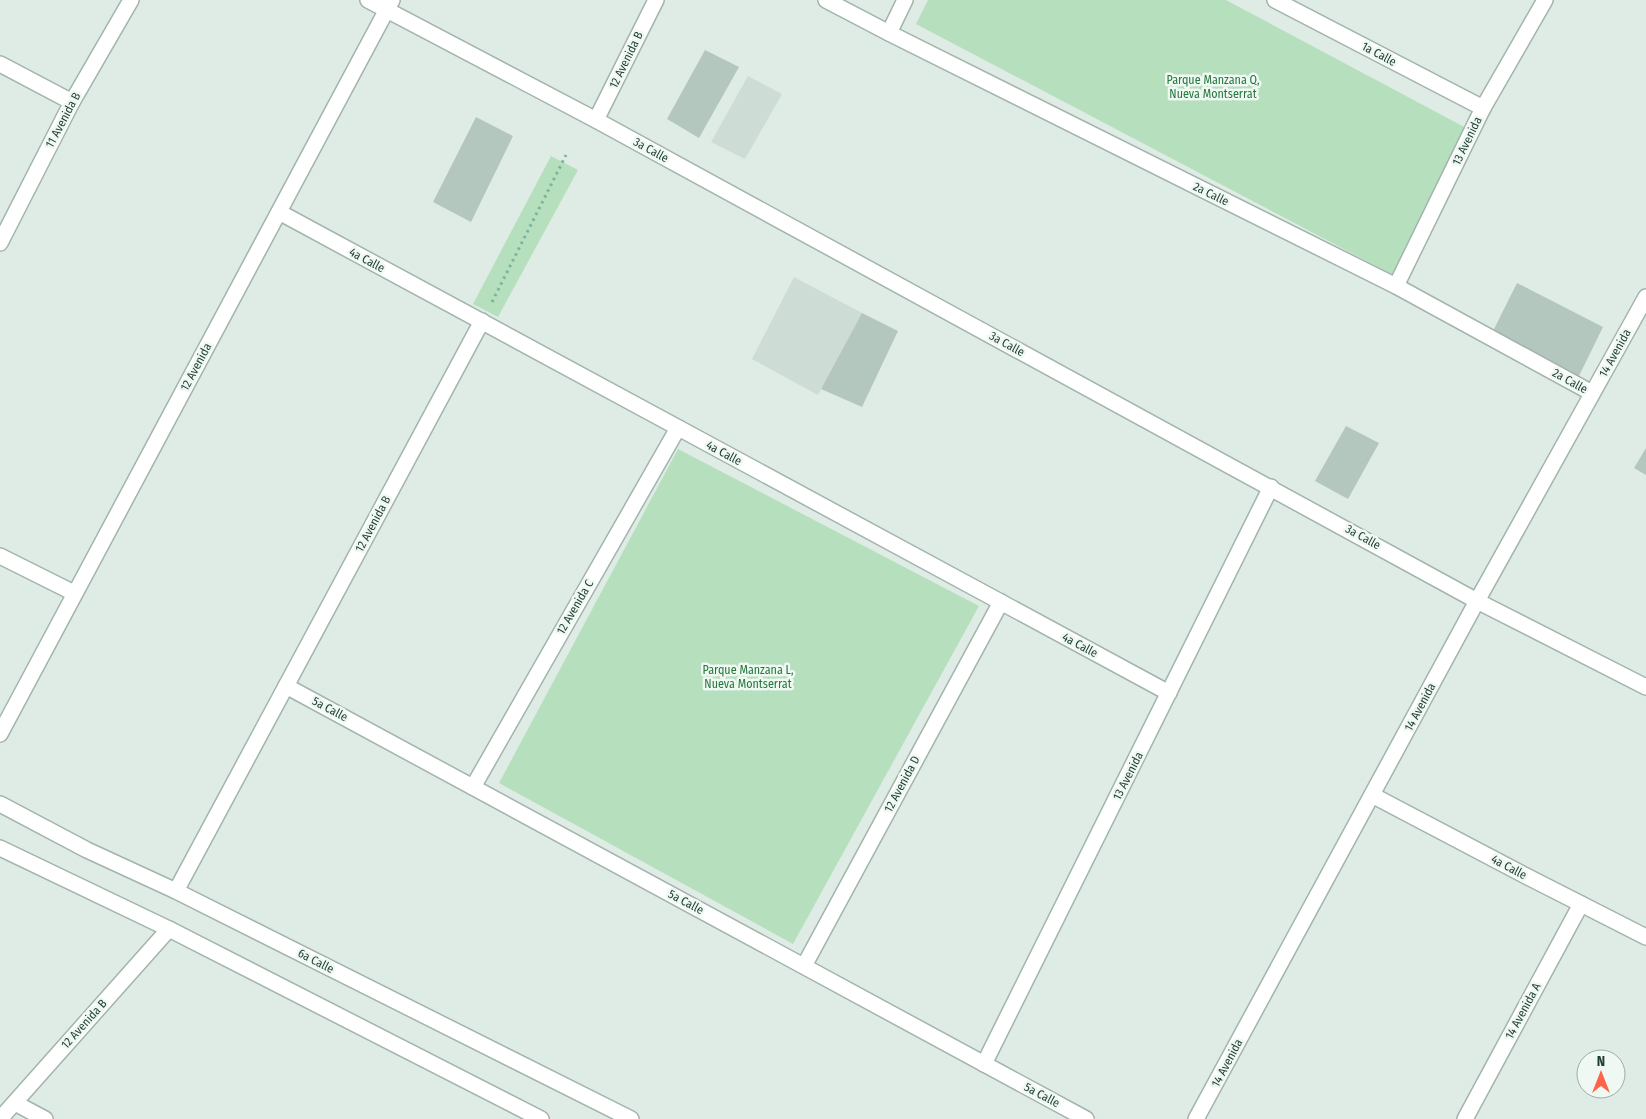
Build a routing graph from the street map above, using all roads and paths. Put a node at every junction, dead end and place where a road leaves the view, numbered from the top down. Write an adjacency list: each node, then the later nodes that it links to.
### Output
1 (131, 0): 11 (street, 11 Avenida B)
2 (368, 0): 8 (street, 3a Calle)
3 (656, 0): 13 (street, 12 Avenida B)
4 (826, 0): 9 (street, 2a Calle)
5 (905, 0): 9 (street)
6 (1275, 0): 12 (street, 1a Calle)
7 (1545, 0): 12 (street, 13 Avenida)
8 (390, 5): 13 (street, 3a Calle); 15 (street, 12 Avenida)
9 (889, 34): 17 (street, 2a Calle)
10 (0, 64): 11 (street)
11 (72, 102): 16 (street, 11 Avenida B)
12 (1483, 108): 17 (street, 13 Avenida)
13 (596, 120): 22 (street, 3a Calle)
14 (566, 155): 19 (path)
15 (279, 212): 19 (street, 4a Calle); 24 (street, 12 Avenida)
16 (0, 243)
17 (1396, 286): 20 (street, 2a Calle)
18 (1646, 297): 20 (street, 14 Avenida)
19 (482, 321): 21 (street, 4a Calle); 27 (street, 12 Avenida B)
20 (1592, 393): 25 (street, 14 Avenida)
21 (678, 428): 26 (street, 4a Calle); 31 (street, 12 Avenida C)
22 (1271, 487): 25 (street, 3a Calle); 29 (street, 13 Avenida)
23 (0, 556): 24 (street)
24 (74, 594): 30 (street, 12 Avenida)
25 (1477, 600): 28 (street, 3a Calle); 32 (street, 14 Avenida)
26 (1001, 602): 29 (street, 4a Calle); 39 (street, 12 Avenida D)
27 (286, 686): 31 (street, 5a Calle); 35 (street, 12 Avenida B)
28 (1646, 687)
29 (1169, 693): 40 (street, 13 Avenida)
30 (0, 734)
31 (473, 787): 39 (street, 5a Calle)
32 (1372, 795): 36 (street, 4a Calle); 47 (street, 14 Avenida)
33 (0, 804): 35 (street, 6a Calle)
34 (0, 848): 37 (street)
35 (176, 891): 45 (street, 6a Calle)
36 (1581, 904): 38 (street, 4a Calle); 48 (street, 14 Avenida A)
37 (169, 929): 41 (street, 12 Avenida B); 44 (street)
38 (1646, 937)
39 (804, 966): 40 (street, 5a Calle)
40 (984, 1064): 46 (street, 5a Calle)
41 (15, 1103): 42 (street, 12 Avenida B); 43 (street)
42 (0, 1119)
43 (45, 1119)
44 (541, 1119)
45 (631, 1119)
46 (1086, 1119)
47 (1196, 1119)
48 (1465, 1119)

